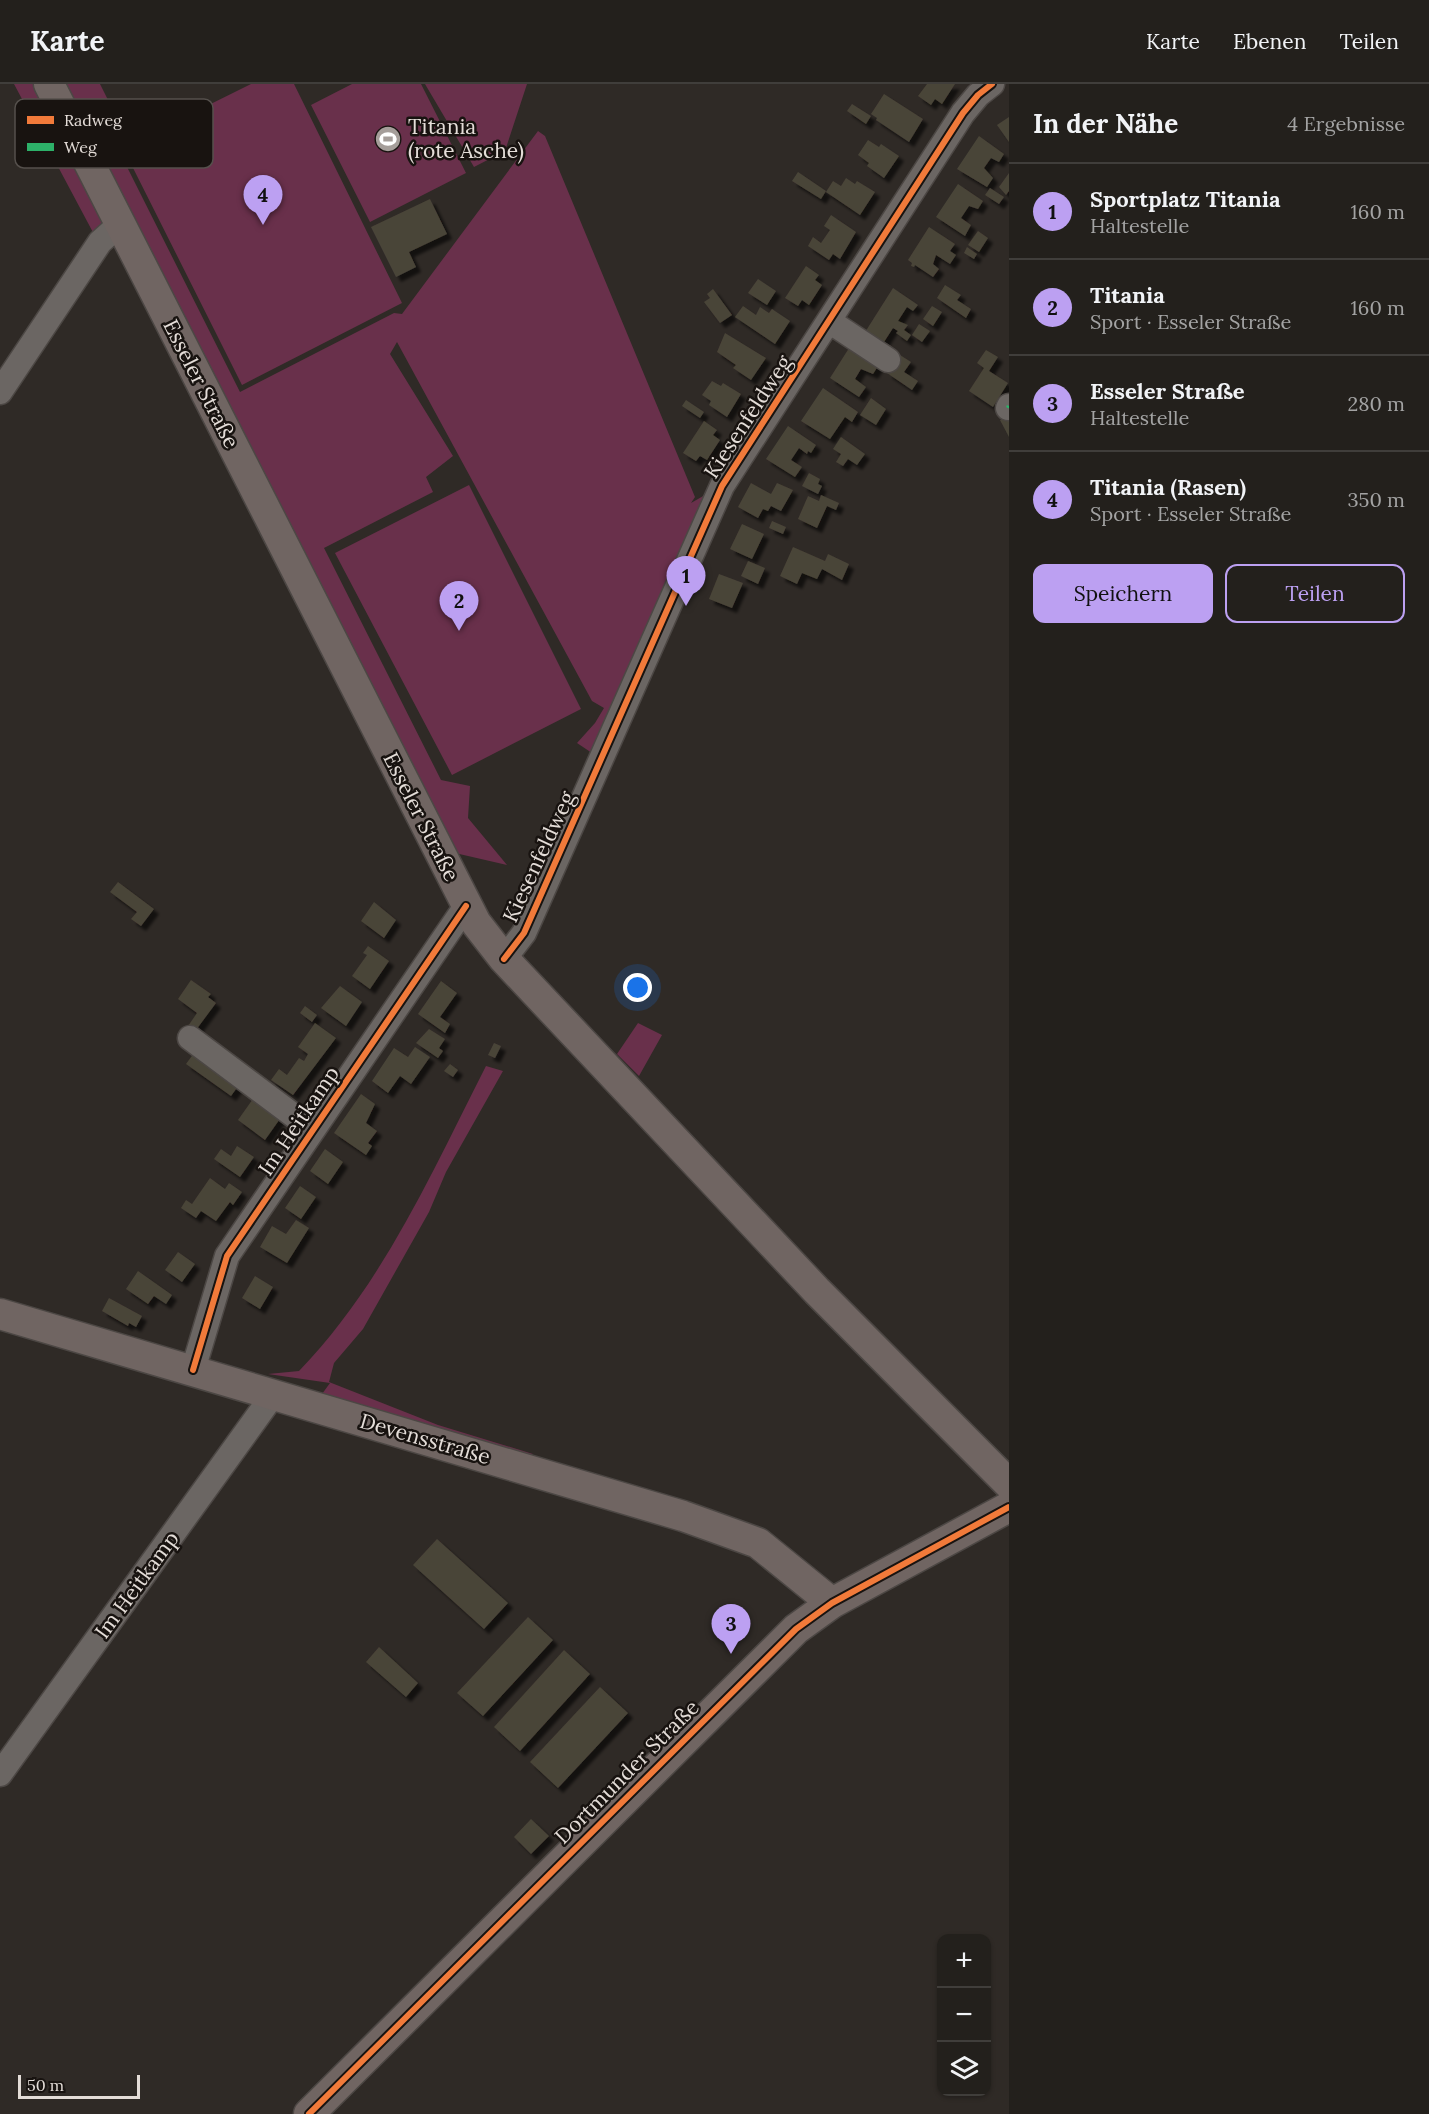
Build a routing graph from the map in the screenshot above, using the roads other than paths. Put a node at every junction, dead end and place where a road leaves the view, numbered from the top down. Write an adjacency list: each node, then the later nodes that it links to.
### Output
1 (49, 84): 3 (main road, Esseler Straße)
2 (992, 84): 6 (street, Kiesenfeldweg)
3 (57, 99)
4 (92, 168): 5 (main road, Esseler Straße)
5 (120, 224): 8 (street); 9 (main road, Esseler Straße)
6 (829, 321): 7 (street); 10 (street, Kiesenfeldweg)
7 (888, 360)
8 (0, 392)
9 (466, 906): 10 (main road, Esseler Straße); 12 (street, Im Heitkamp)
10 (504, 959): 16 (main road, Esseler Straße)
11 (190, 1038): 12 (street)
12 (313, 1130): 14 (street, Im Heitkamp)
13 (0, 1314): 14 (main road, Devensstraße)
14 (193, 1370): 15 (main road, Devensstraße)
15 (273, 1395): 18 (main road, Devensstraße); 19 (street, Im Heitkamp)
16 (1009, 1484)
17 (1009, 1507): 18 (main road, Dortmunder Straße)
18 (832, 1603): 20 (main road, Dortmunder Straße)
19 (0, 1774)
20 (309, 2114)

